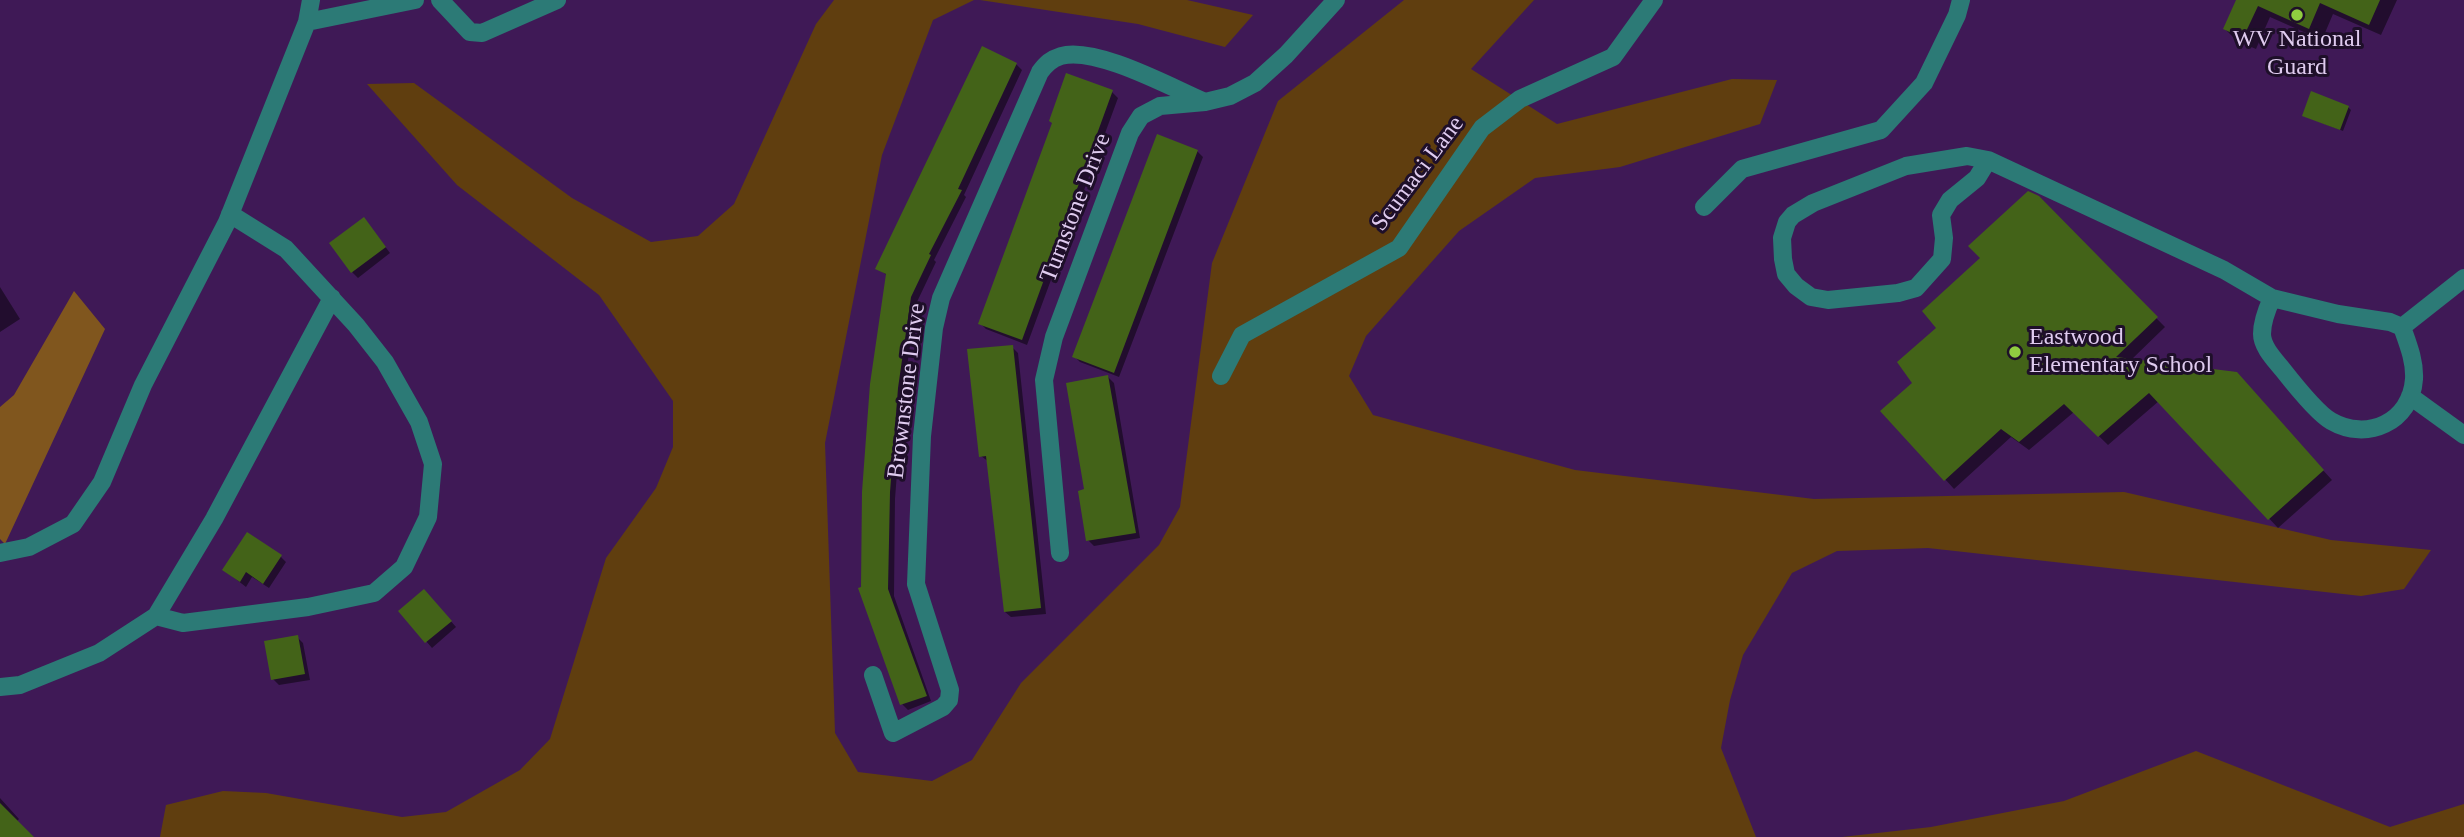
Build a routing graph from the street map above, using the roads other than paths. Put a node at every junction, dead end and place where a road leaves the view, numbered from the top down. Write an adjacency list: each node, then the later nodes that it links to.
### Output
1 (311, 0): 8 (street)
2 (415, 0): 8 (street)
3 (440, 0): 4 (street)
4 (557, 0)
5 (1336, 0): 9 (street, Turnstone Drive)
6 (1654, 0): 17 (street, Scumaci Lane)
7 (1961, 0): 11 (street)
8 (307, 22): 12 (street)
9 (1205, 102): 21 (street, Turnstone Drive); 23 (street, Brownstone Drive)
10 (1988, 160): 10 (street); 15 (street)
11 (1704, 207)
12 (230, 214): 14 (street); 20 (street)
13 (2464, 278): 16 (street)
14 (331, 298): 22 (street); 22 (street)
15 (2272, 298): 16 (street); 18 (street)
16 (2402, 327): 18 (street)
17 (1221, 376)
18 (2410, 396): 19 (street)
19 (2464, 435)
20 (0, 552)
21 (1060, 553)
22 (156, 616): 24 (street)
23 (873, 675)
24 (0, 687)

